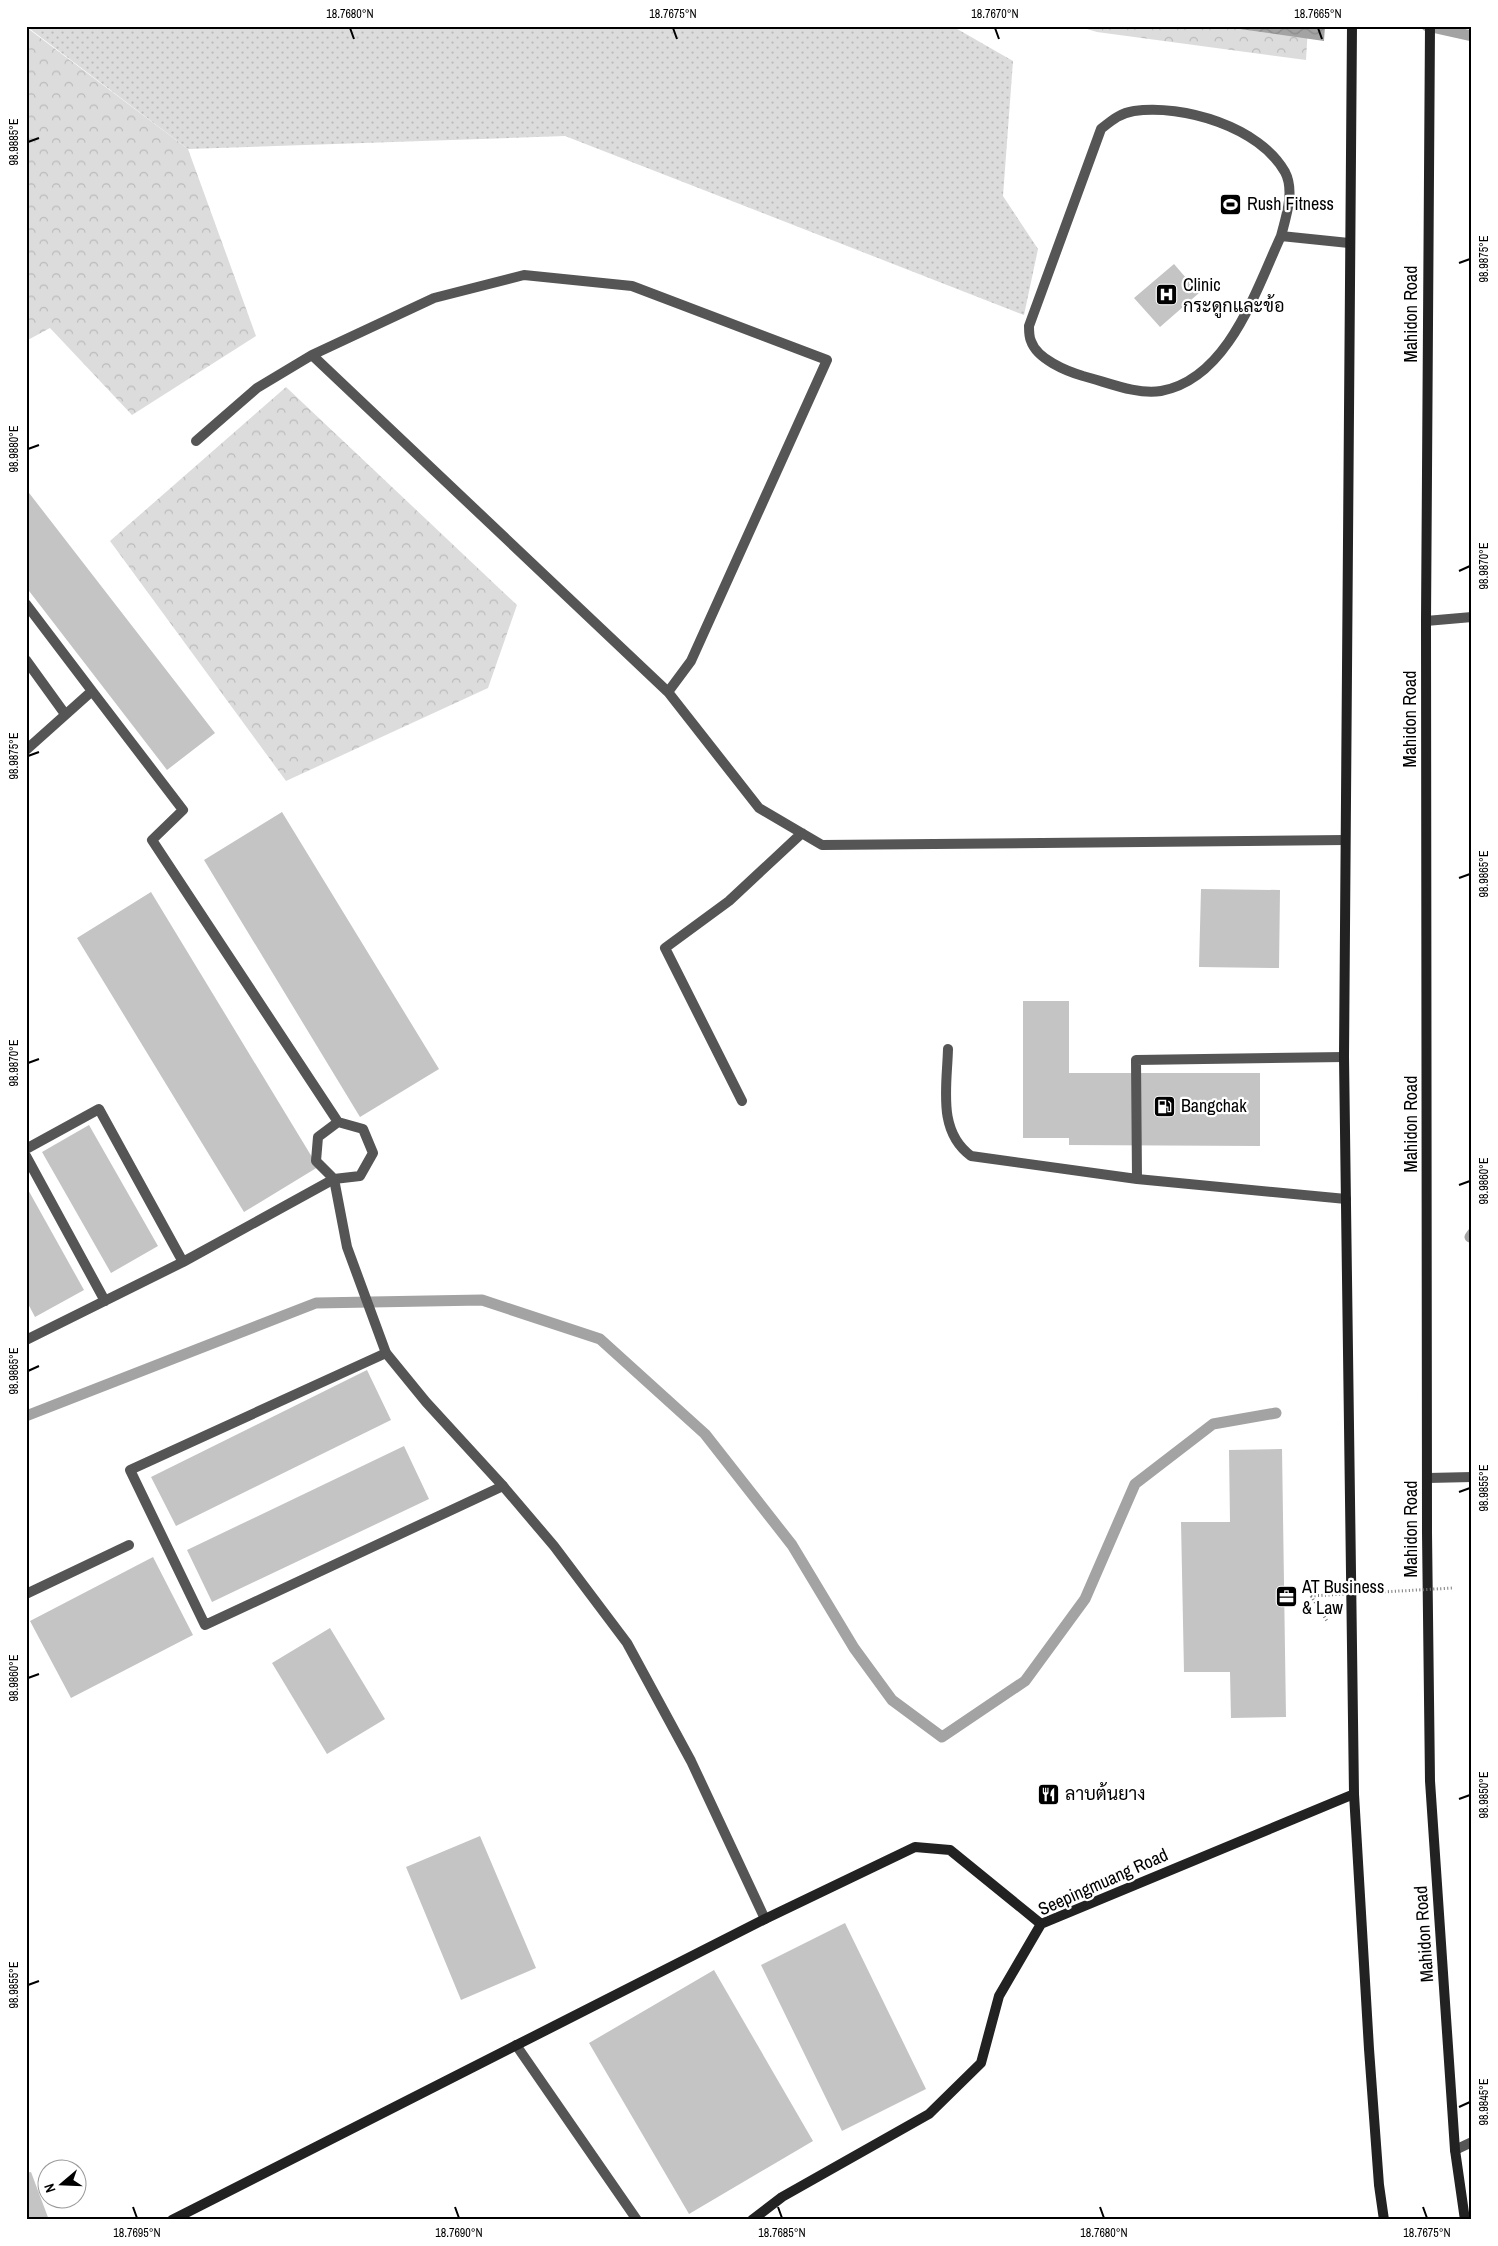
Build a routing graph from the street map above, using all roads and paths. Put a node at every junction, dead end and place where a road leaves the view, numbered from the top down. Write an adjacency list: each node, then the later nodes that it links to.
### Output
1 (1352, 26): 4 (main road)
2 (1430, 26): 9 (main road, Mahidon Road)
3 (1281, 236): 3 (street); 4 (street)
4 (1349, 243): 16 (main road)
5 (312, 354): 6 (street); 12 (street); 12 (street)
6 (196, 441)
7 (26, 604): 11 (street)
8 (1472, 617): 9 (street)
9 (1426, 621): 31 (main road, Mahidon Road)
10 (26, 660): 13 (street)
11 (92, 691): 13 (street); 20 (street)
12 (668, 692): 15 (street)
13 (65, 714): 14 (street)
14 (26, 750)
15 (802, 833): 16 (street); 19 (street)
16 (1345, 840): 18 (main road)
17 (948, 1049): 24 (street)
18 (1344, 1057): 24 (street); 25 (main road)
19 (742, 1101)
20 (338, 1122): 23 (street); 23 (street)
21 (26, 1149): 26 (street)
22 (26, 1156): 27 (street)
23 (334, 1179): 26 (street); 29 (street)
24 (1137, 1179): 25 (street)
25 (1346, 1199): 37 (main road)
26 (184, 1262): 27 (street)
27 (105, 1301): 28 (street)
28 (27, 1337)
29 (386, 1353): 32 (street); 32 (street)
30 (1472, 1477): 31 (street)
31 (1428, 1478): 42 (main road, Mahidon Road)
32 (503, 1486): 38 (street)
33 (130, 1545): 35 (street)
34 (1453, 1588): 36 (path, bridge)
35 (26, 1594)
36 (1311, 1596)
37 (1354, 1794): 39 (main road, Seepingmuang Road); 46 (main road)
38 (765, 1919): 39 (main road); 40 (main road)
39 (1040, 1924): 45 (main road, Seepingmuang Road)
40 (516, 2045): 43 (main road); 44 (street)
41 (1472, 2142): 42 (street)
42 (1455, 2150): 47 (main road, Mahidon Road)
43 (172, 2220)
44 (637, 2220)
45 (752, 2220)
46 (1384, 2220)
47 (1465, 2220)

